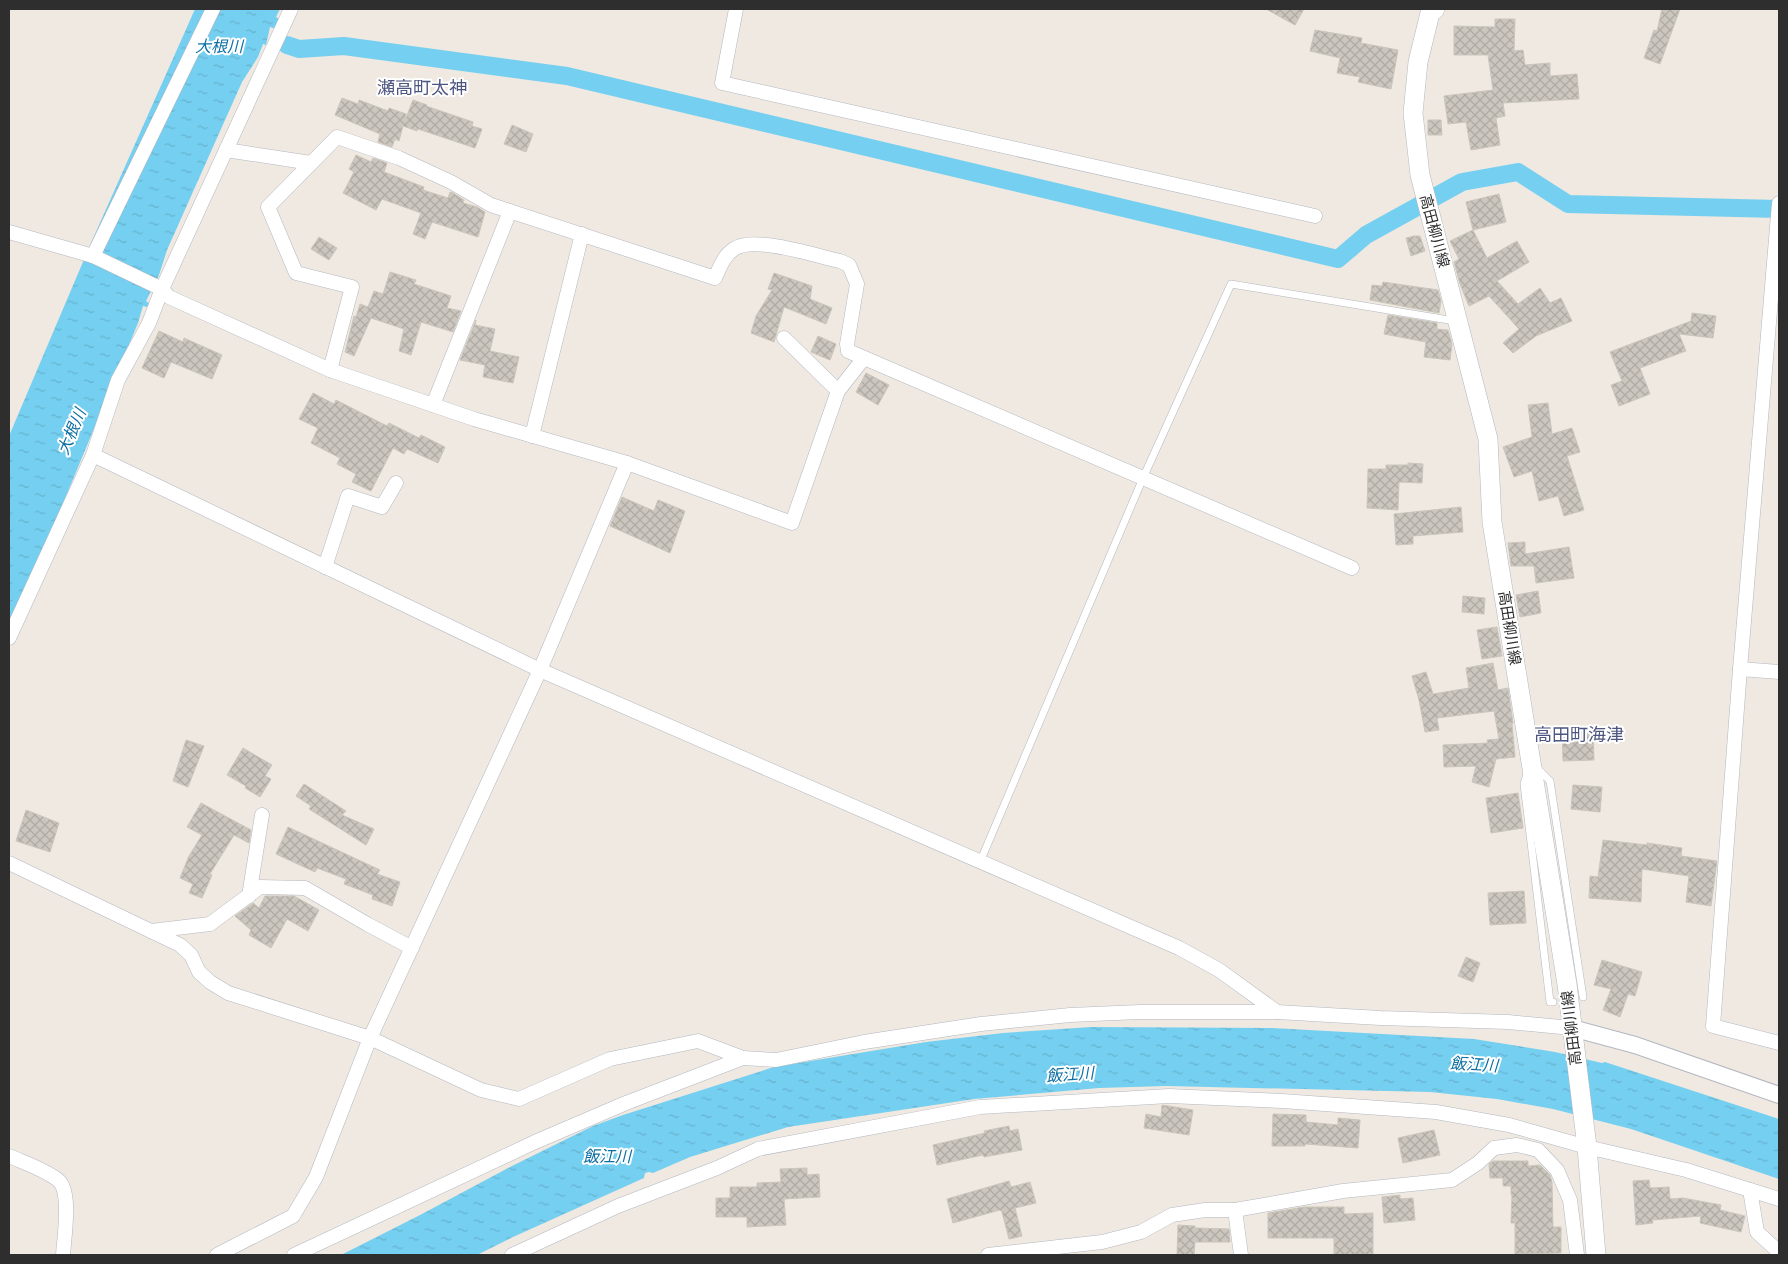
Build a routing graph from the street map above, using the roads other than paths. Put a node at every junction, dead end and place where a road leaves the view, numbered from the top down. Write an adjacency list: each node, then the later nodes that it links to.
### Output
1 (213, 9): 12 (street)
2 (290, 9): 5 (street)
3 (736, 9): 9 (street)
4 (1429, 10): 15 (main road, 高田柳川線)
5 (226, 150): 6 (street); 14 (street)
6 (311, 163): 8 (street); 18 (street)
7 (1779, 203): 13 (street)
8 (510, 211): 11 (street); 20 (street)
9 (1315, 216)
10 (9, 232): 12 (street)
11 (582, 234): 17 (street); 21 (street)
12 (93, 256): 14 (street)
13 (1776, 268): 30 (street)
14 (162, 289): 18 (street); 22 (street)
15 (1458, 322): 24 (lane); 32 (main road, 高田柳川線)
16 (784, 338): 19 (street)
17 (864, 358): 19 (street); 24 (street)
18 (330, 370): 20 (street)
19 (838, 391): 23 (street)
20 (433, 405): 21 (street)
21 (532, 436): 23 (street)
22 (93, 455): 26 (street); 28 (street)
23 (627, 463): 29 (street)
24 (1143, 478): 27 (street); 34 (lane)
25 (396, 483): 26 (street)
26 (325, 567): 29 (street)
27 (1352, 568)
28 (9, 638)
29 (540, 670): 34 (street); 38 (street)
30 (1740, 670): 31 (street); 44 (street)
31 (1779, 672)
32 (1531, 762): 39 (lane); 40 (lane); 42 (main road, 高田柳川線)
33 (262, 816): 36 (street)
34 (980, 862): 41 (street)
35 (9, 863): 37 (street)
36 (248, 896): 37 (street); 38 (street)
37 (150, 931): 43 (street)
38 (412, 948): 43 (street)
39 (1583, 997)
40 (1553, 1002)
41 (1277, 1012): 42 (street); 45 (street)
42 (1572, 1032): 46 (street); 47 (main road, 高田柳川線)
43 (370, 1038): 45 (street); 55 (street)
44 (1779, 1043)
45 (743, 1058): 56 (street)
46 (1779, 1095)
47 (1587, 1147): 49 (street); 57 (street); 61 (main road, 高田柳川線)
48 (9, 1156): 54 (street)
49 (1750, 1190): 50 (street); 53 (street)
50 (1779, 1199)
51 (1235, 1210): 52 (street); 59 (street); 60 (street)
52 (1031, 1252): 58 (street)
53 (1779, 1252)
54 (63, 1255)
55 (217, 1255)
56 (294, 1255)
57 (512, 1255)
58 (988, 1255)
59 (1241, 1255)
60 (1577, 1255)
61 (1596, 1255)

